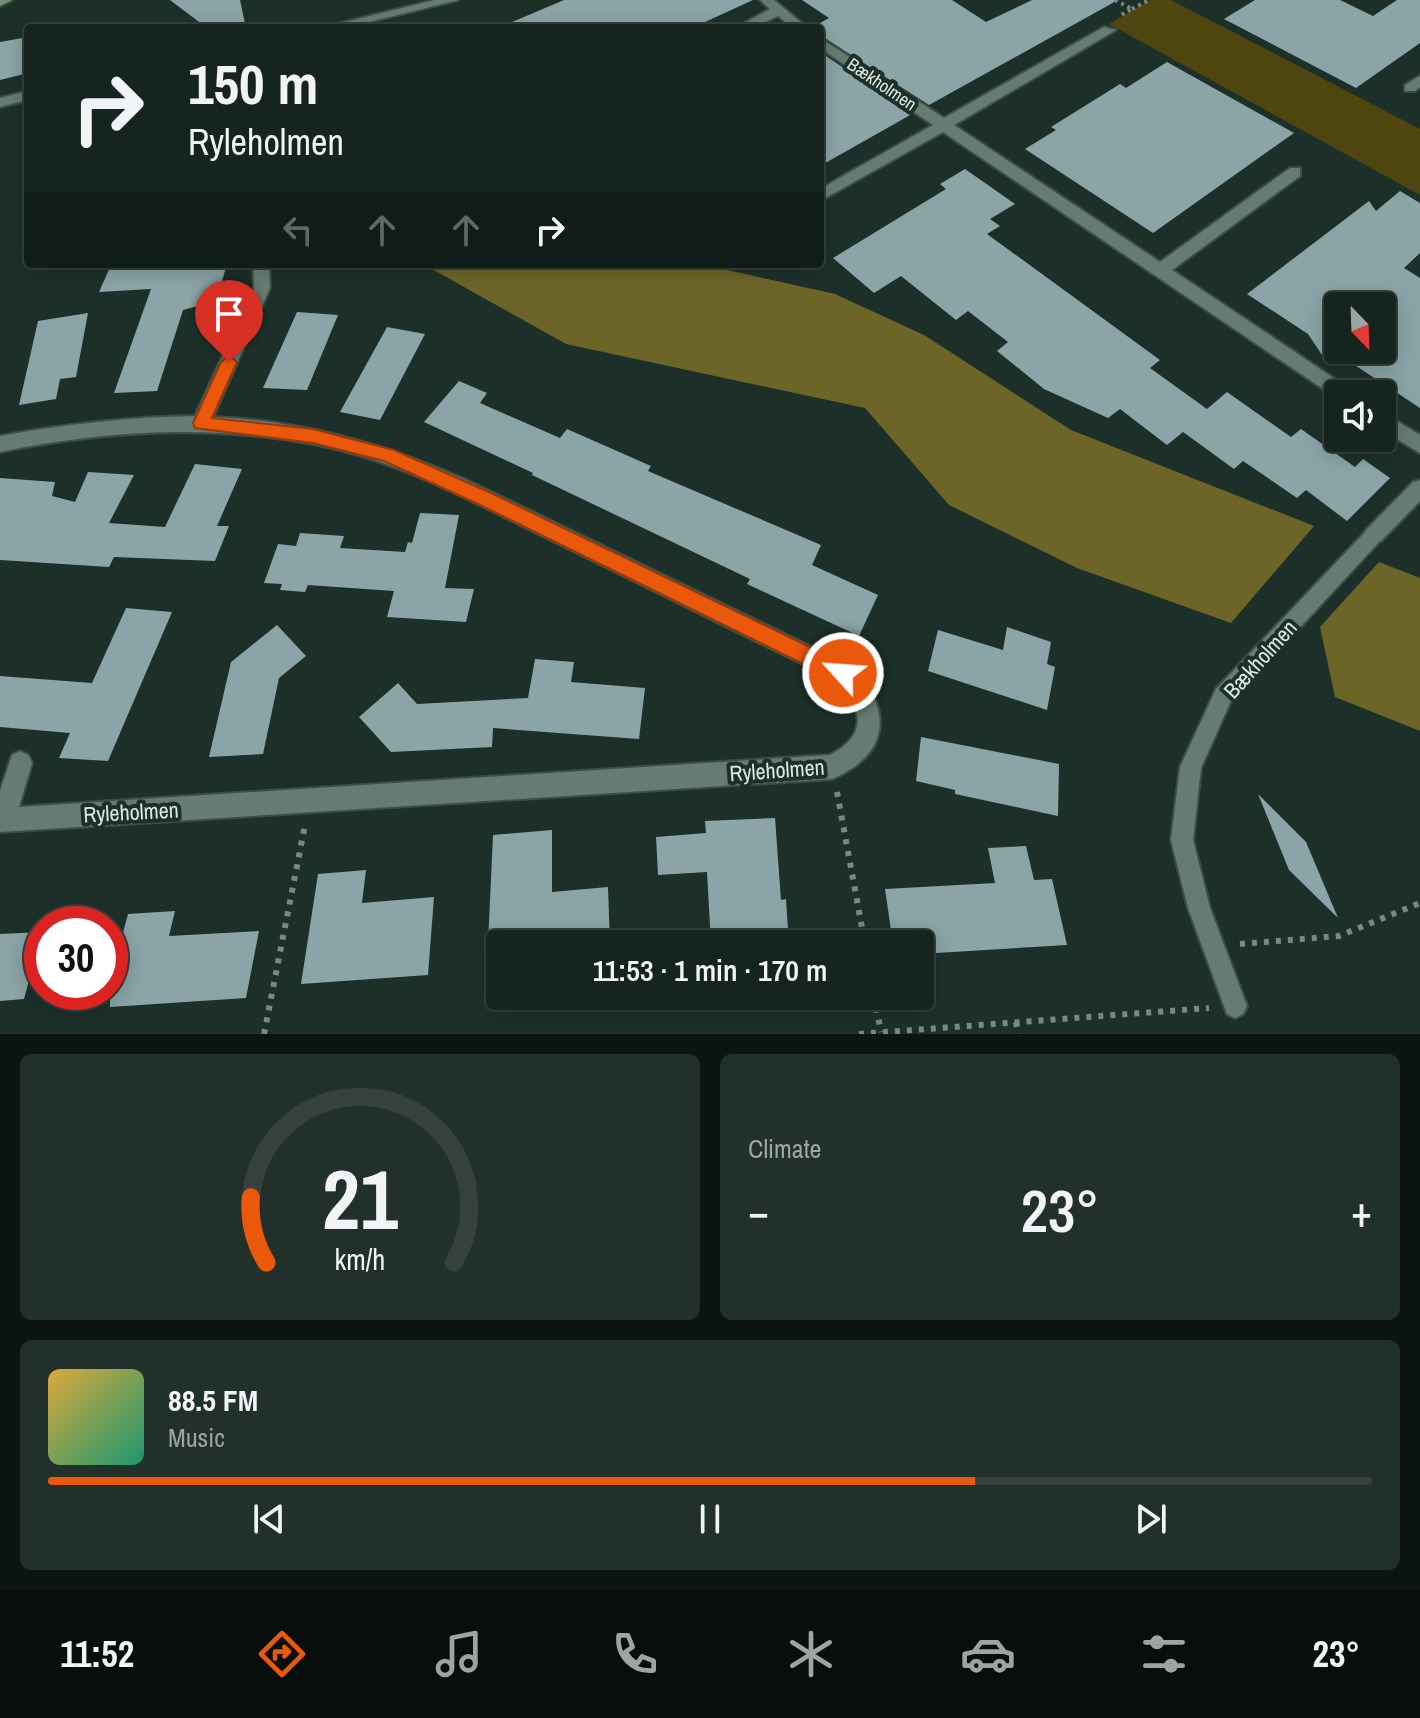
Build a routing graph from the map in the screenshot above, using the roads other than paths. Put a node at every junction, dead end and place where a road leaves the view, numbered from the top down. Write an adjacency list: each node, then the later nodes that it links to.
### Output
1 (6, 0): 4 (main road)
2 (452, 0): 6 (street)
3 (766, 0): 5 (street)
4 (0, 2)
5 (777, 11): 7 (street); 8 (street)
6 (345, 24)
7 (750, 24)
8 (795, 24)
9 (1109, 30): 13 (street, Bækholmen)
10 (824, 45): 13 (street, Bækholmen)
11 (24, 96): 12 (street)
12 (0, 103)
13 (944, 126): 15 (street, Bækholmen); 17 (street, Bækholmen)
14 (1295, 172): 17 (street)
15 (824, 194)
16 (261, 268): 19 (street)
17 (1160, 270): 18 (street, Bækholmen)
18 (1324, 381)
19 (201, 423): 21 (street, Ryleholmen); 26 (street, Ryleholmen)
20 (1396, 429): 22 (street)
21 (0, 444)
22 (1420, 445)
23 (1420, 488): 24 (street, Bækholmen)
24 (1374, 535): 27 (lane, Bækholmen)
25 (20, 763): 26 (street, Ryleholmen)
26 (2, 819)
27 (1235, 1006)

